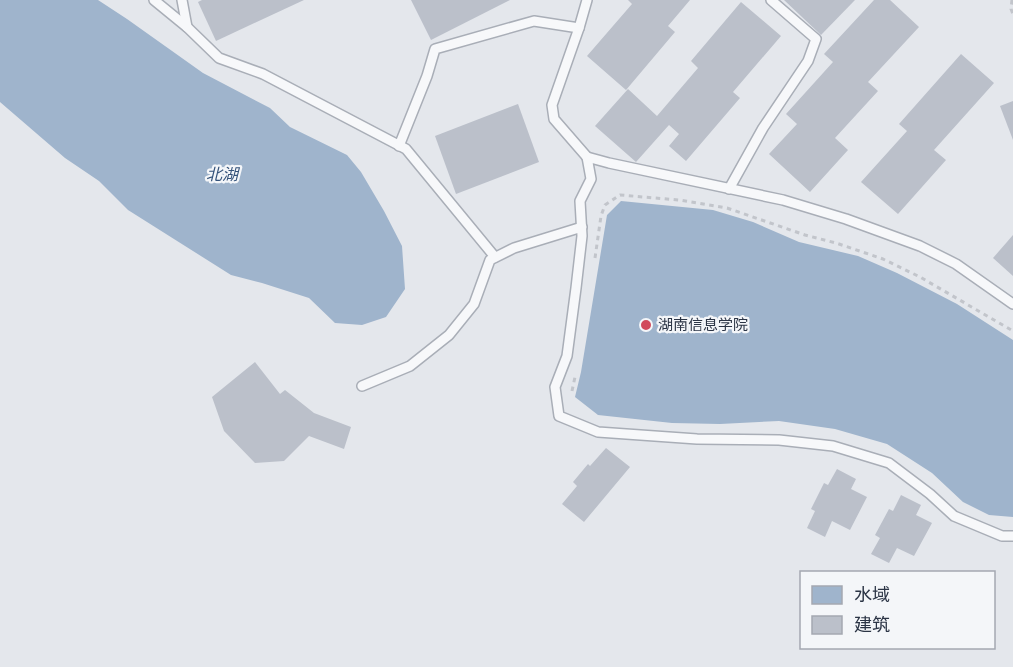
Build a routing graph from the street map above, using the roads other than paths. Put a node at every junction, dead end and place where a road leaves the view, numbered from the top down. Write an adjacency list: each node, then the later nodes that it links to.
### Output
1 (154, 0): 5 (lane)
2 (182, 0): 5 (lane)
3 (587, 0): 6 (lane)
4 (771, 0): 9 (lane)
5 (187, 27): 7 (lane)
6 (579, 28): 7 (lane); 8 (lane)
7 (399, 146): 11 (lane)
8 (587, 157): 9 (lane); 10 (lane)
9 (729, 189): 12 (lane)
10 (582, 227): 11 (lane); 14 (lane)
11 (495, 257): 13 (lane)
12 (1013, 304)
13 (362, 386)
14 (1013, 536)

